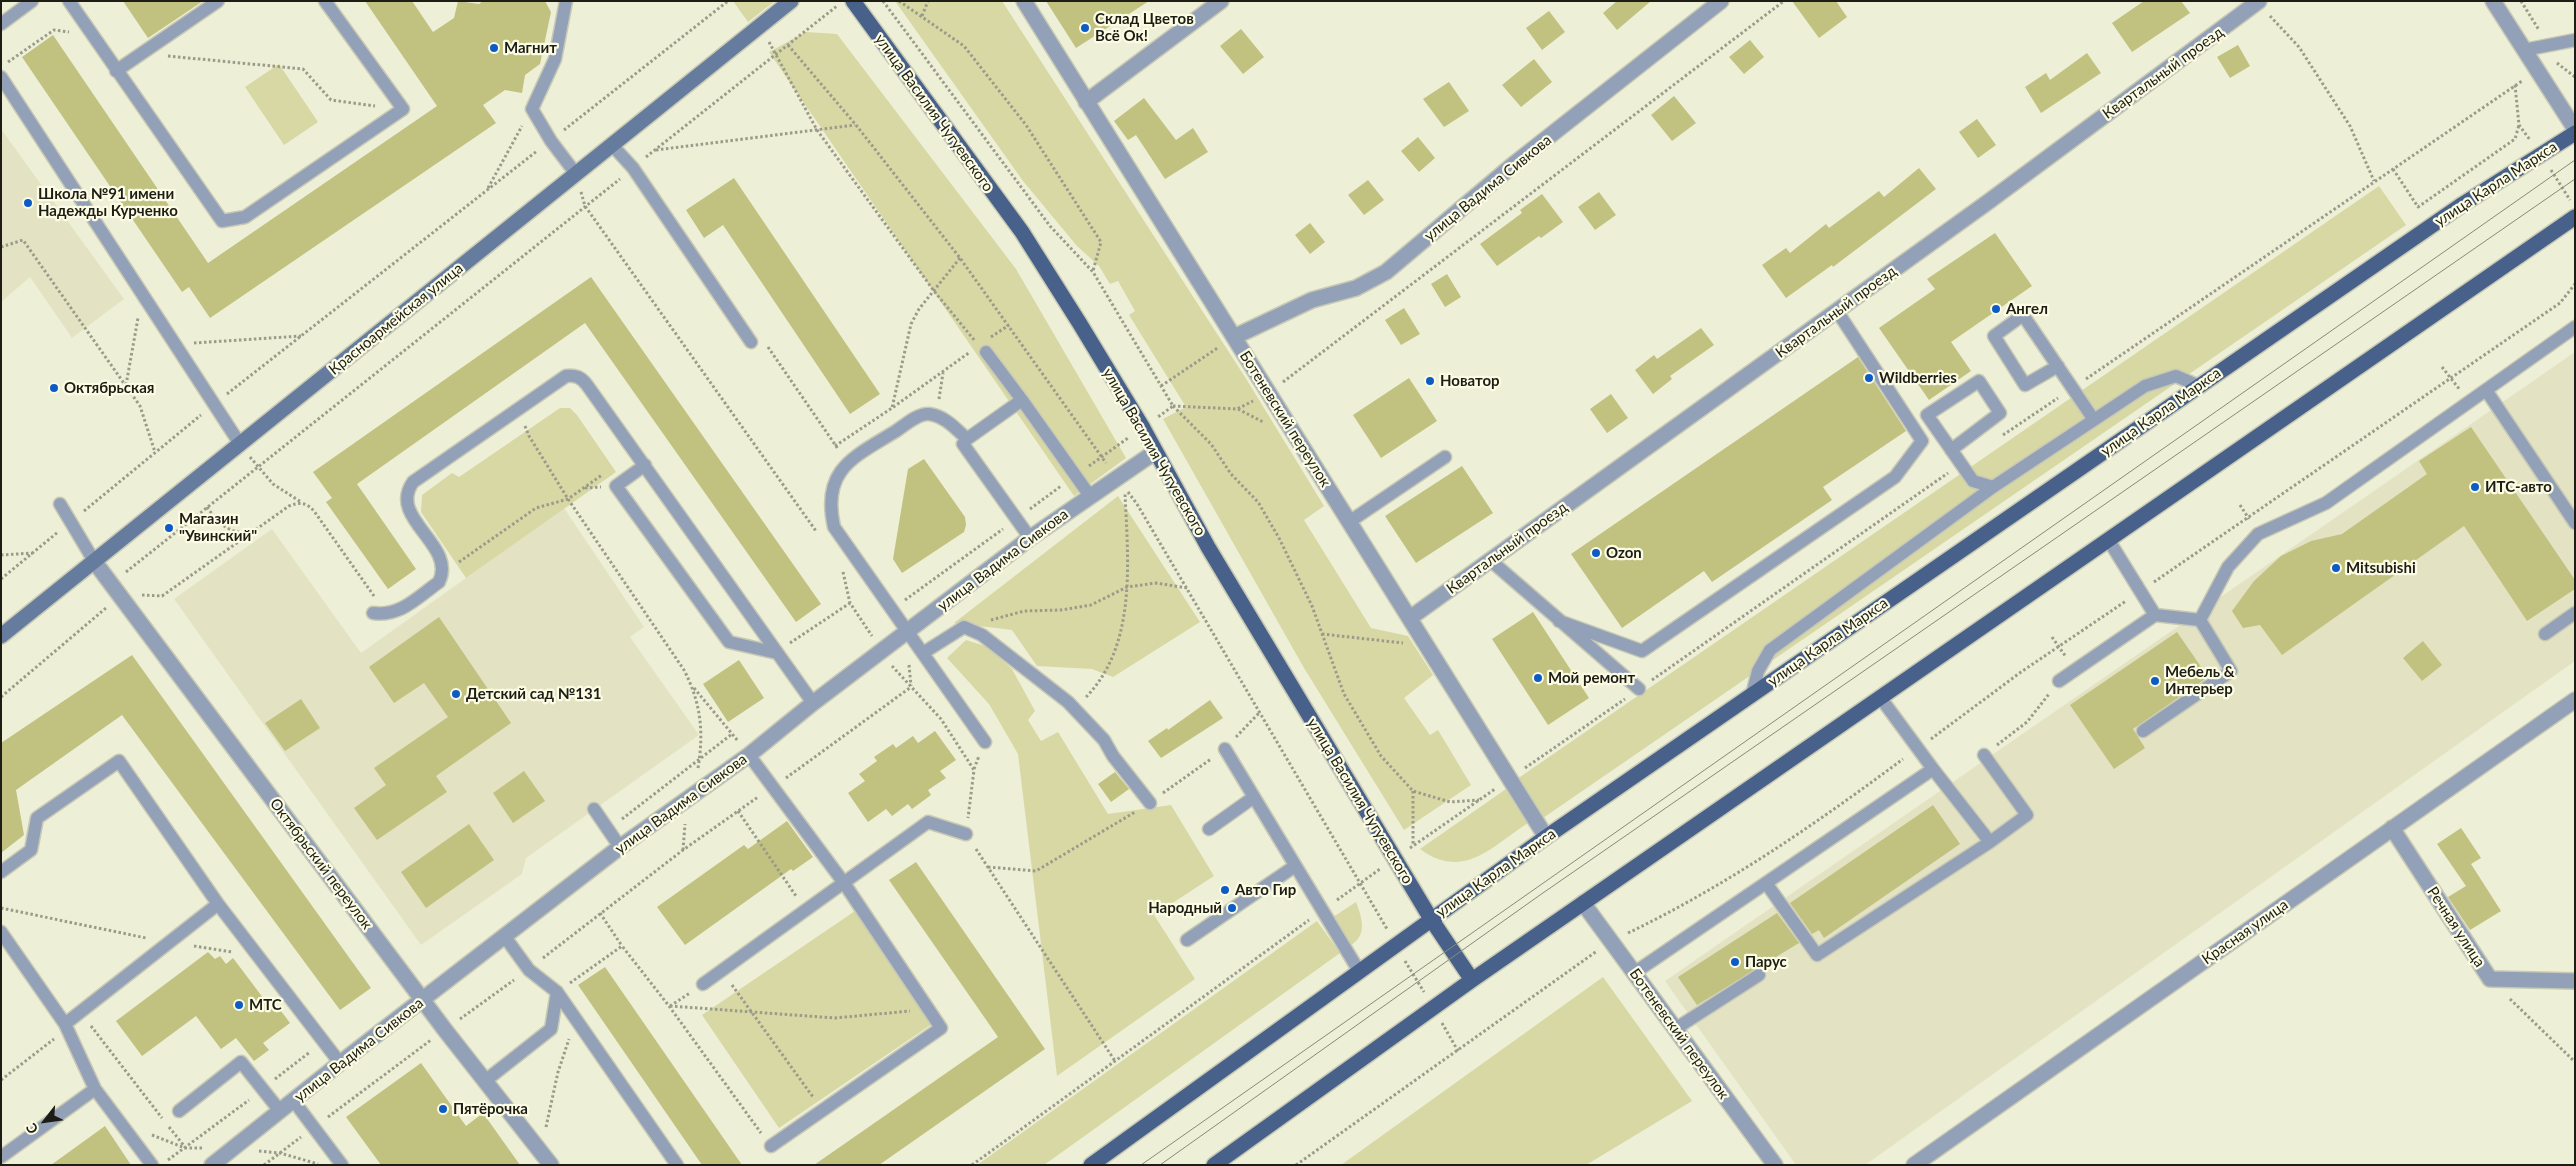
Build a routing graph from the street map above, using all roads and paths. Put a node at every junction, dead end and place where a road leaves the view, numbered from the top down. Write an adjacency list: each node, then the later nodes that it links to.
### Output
1 (32, 1): 20 (lane)
2 (69, 1): 22 (lane)
3 (218, 1): 26 (lane)
4 (325, 1): 34 (lane)
5 (566, 1): 35 (lane)
6 (728, 1): 40 (path)
7 (791, 1): 21 (street, Красноармейская улица)
8 (843, 1): 24 (path)
9 (852, 1): 82 (main road, улица Василия Чугуевского)
10 (883, 1): 52 (path)
11 (899, 1): 19 (path)
12 (928, 1): 19 (path)
13 (1024, 1): 33 (street, Ботеневский переулок)
14 (1221, 1): 33 (street)
15 (1722, 1): 60 (street, улица Вадима Сивкова)
16 (1784, 1): 73 (path)
17 (2493, 1): 25 (street)
18 (2259, 2): 46 (path); 56 (street, Квартальный проезд)
19 (922, 16): 52 (path)
20 (1, 24)
21 (761, 25): 27 (path); 41 (street, Красноармейская улица)
22 (91, 35): 28 (path); 29 (lane)
23 (2575, 40): 25 (lane)
24 (788, 45): 27 (path); 36 (path)
25 (2524, 50): 39 (street)
26 (142, 54): 29 (lane); 34 (path)
27 (775, 55): 38 (path); 42 (path)
28 (1, 66)
29 (116, 71): 34 (lane)
30 (1, 77): 32 (lane)
31 (2515, 85): 44 (path)
32 (6, 96): 55 (lane)
33 (1086, 102): 60 (street, Ботеневский переулок)
34 (403, 109)
35 (532, 109): 40 (lane); 47 (path)
36 (856, 125): 38 (path); 51 (path)
37 (2519, 125): 44 (path)
38 (817, 130): 42 (path); 54 (path)
39 (2575, 131): 70 (main road, улица Карла Маркса)
40 (551, 140): 45 (lane); 47 (path)
41 (612, 145): 43 (lane); 45 (street, Красноармейская улица)
42 (654, 150): 43 (path)
43 (632, 168): 48 (path); 61 (lane)
44 (2393, 169): 46 (path)
45 (576, 174): 85 (street, Красноармейская улица)
46 (2374, 182): 71 (path)
47 (486, 191): 59 (path)
48 (585, 206): 94 (path); 109 (path)
49 (2575, 217): 111 (main road)
50 (1, 247): 68 (path)
51 (960, 258): 54 (path); 57 (path)
52 (1093, 272): 69 (path)
53 (2575, 284): 67 (path)
54 (934, 291): 63 (path); 79 (path)
55 (142, 293): 62 (lane); 68 (path)
56 (1837, 311): 114 (street, Квартальный проезд); 131 (lane)
57 (1010, 325): 63 (path); 90 (path)
58 (2575, 327): 72 (lane)
59 (301, 336): 62 (path); 76 (path)
60 (1234, 337): 69 (path); 73 (street, Ботеневский переулок)
61 (751, 342)
62 (175, 344): 76 (lane)
63 (982, 349): 66 (path); 74 (lane)
64 (2058, 366): 64 (lane); 71 (lane)
65 (2442, 367): 67 (path)
66 (943, 372): 79 (path); 80 (path)
67 (2450, 378): 75 (path); 122 (path)
68 (126, 386): 88 (path)
69 (1161, 386): 77 (path)
70 (2199, 386): 81 (lane); 147 (main road, улица Карла Маркса)
71 (2073, 388): 81 (lane); 83 (path)
72 (2486, 390): 75 (lane); 107 (lane)
73 (1269, 393): 77 (path); 106 (street, Ботеневский переулок)
74 (1022, 400): 84 (lane); 96 (lane)
75 (2470, 402): 130 (lane)
76 (214, 404): 85 (lane); 88 (path)
77 (1173, 406): 82 (path); 134 (path)
78 (519, 408): 93 (lane); 100 (path); 117 (lane)
79 (892, 408): 86 (path)
80 (937, 416): 84 (lane); 133 (lane)
81 (2094, 420): 98 (lane)
82 (1142, 428): 89 (main road, улица Василия Чугуевского); 90 (path)
83 (2001, 437)
84 (967, 439): 104 (lane)
85 (240, 444): 94 (path); 115 (street, Красноармейская улица)
86 (835, 446)
87 (1951, 450): 87 (lane); 92 (lane)
88 (156, 452): 105 (path)
89 (1155, 452): 97 (street, улица Вадима Сивкова); 181 (main road, улица Василия Чугуевского)
90 (1101, 457): 96 (path); 97 (path)
91 (1445, 457): 106 (lane)
92 (1961, 464): 98 (lane); 146 (path)
93 (645, 465): 141 (lane); 141 (lane)
94 (258, 466): 102 (path); 103 (path)
95 (606, 472): 100 (path)
96 (1075, 476): 99 (lane); 104 (path)
97 (1117, 477): 99 (street, улица Вадима Сивкова)
98 (1993, 487): 147 (lane)
99 (1090, 496): 110 (street, улица Вадима Сивкова)
100 (568, 498): 117 (path); 145 (path)
101 (60, 504): 105 (lane)
102 (304, 504): 108 (path); 124 (path)
103 (207, 507): 108 (path); 119 (path)
104 (1017, 519): 110 (lane); 125 (path)
105 (71, 521): 112 (path); 115 (lane)
106 (1349, 522): 129 (street, Ботеневский переулок)
107 (2575, 523)
108 (250, 533): 123 (path)
109 (819, 535)
110 (1030, 538): 133 (street, улица Вадима Сивкова)
111 (2108, 539): 122 (lane); 149 (main road)
112 (33, 553): 113 (path); 118 (path)
113 (1, 555)
114 (1490, 560): 129 (street, Квартальный проезд); 131 (lane)
115 (94, 561): 119 (street, Октябрьский переулок); 137 (street, Красноармейская улица)
116 (842, 567): 136 (path)
117 (443, 568): 126 (lane)
118 (1, 579)
119 (110, 584): 148 (path); 212 (street, Октябрьский переулок)
120 (1127, 587): 121 (path); 121 (path); 132 (path); 152 (path)
121 (1187, 588): 184 (path)
122 (2141, 591): 128 (lane); 140 (path)
123 (133, 593)
124 (376, 599)
125 (903, 602)
126 (373, 613)
127 (2575, 613): 135 (lane)
128 (2155, 615): 130 (lane); 143 (lane)
129 (1410, 618): 139 (street, Ботеневский переулок)
130 (2200, 620): 153 (lane)
131 (1559, 621): 146 (lane)
132 (964, 627): 142 (lane); 152 (lane)
133 (906, 632): 142 (lane); 151 (street, улица Вадима Сивкова)
134 (1322, 634): 139 (path); 165 (path)
135 (2544, 634)
136 (785, 635)
137 (1, 636)
138 (2052, 637): 140 (path)
139 (1424, 640): 163 (street, Ботеневский переулок)
140 (2058, 646): 143 (path); 156 (path)
141 (777, 653): 151 (lane)
142 (923, 653): 155 (lane)
143 (2075, 670): 144 (lane)
144 (2059, 681): 159 (path)
145 (693, 686): 154 (path); 160 (path)
146 (1639, 689): 163 (path)
147 (1752, 695): 176 (main road, улица Карла Маркса)
148 (1, 697)
149 (1880, 697): 156 (lane); 187 (main road)
150 (2575, 700): 172 (street, Красная улица)
151 (813, 703): 158 (street, улица Вадима Сивкова)
152 (1075, 708): 169 (lane)
153 (2144, 731)
154 (732, 734): 158 (path); 160 (path)
155 (985, 742)
156 (1919, 747): 161 (lane); 197 (path)
157 (1225, 749): 166 (lane)
158 (750, 755): 164 (lane); 168 (street, улица Вадима Сивкова)
159 (1984, 755): 177 (lane)
160 (700, 758): 162 (path); 174 (path)
161 (1933, 769): 177 (lane); 186 (lane)
162 (698, 772)
163 (1509, 780): 167 (path); 176 (street, Ботеневский переулок)
164 (773, 787): 171 (path); 175 (path); 185 (lane)
165 (1413, 791): 167 (path); 178 (path)
166 (1254, 797): 173 (lane); 182 (lane)
167 (1480, 800): 178 (path)
168 (680, 802): 179 (street, улица Вадима Сивкова); 180 (path)
169 (1150, 803)
170 (594, 809): 174 (lane)
171 (738, 811): 180 (path); 190 (path)
172 (2392, 828): 207 (street, Речная улица); 252 (street, Красная улица)
173 (1209, 829)
174 (608, 830): 179 (lane)
175 (966, 834): 185 (lane); 224 (path)
176 (1546, 838): 193 (main road, улица Карла Маркса)
177 (1990, 842): 186 (lane)
178 (1413, 846): 181 (path)
179 (620, 847): 195 (street, улица Вадима Сивкова)
180 (683, 850): 192 (path)
181 (1395, 858): 184 (path); 193 (main road, улица Василия Чугуевского)
182 (1295, 866): 191 (lane); 196 (lane)
183 (1, 872): 188 (lane)
184 (1361, 882): 191 (path); 199 (path)
185 (844, 883): 190 (lane); 215 (lane)
186 (1766, 883): 205 (lane)
187 (1583, 903): 197 (street, Ботеневский переулок); 208 (main road)
188 (218, 904): 198 (lane); 201 (lane)
189 (1, 908): 198 (path)
190 (804, 909): 203 (lane)
191 (1322, 911): 204 (lane); 224 (path)
192 (600, 913): 200 (path); 202 (path)
193 (1431, 920): 199 (main road, улица Карла Маркса); 208 (main road, улица Василия Чугуевского)
194 (1, 932): 219 (lane)
195 (505, 937): 202 (lane); 212 (street, улица Вадима Сивкова)
196 (1187, 940)
197 (1610, 941): 205 (street, Ботеневский переулок); 223 (path)
198 (168, 943): 201 (path); 216 (lane)
199 (1396, 945): 204 (main road, улица Карла Маркса); 214 (path)
200 (622, 946): 211 (path); 213 (path)
201 (258, 955): 222 (lane)
202 (529, 970): 211 (lane); 221 (path)
203 (722, 970): 210 (lane); 217 (path)
204 (1360, 971): 248 (main road, улица Карла Маркса)
205 (1634, 973): 220 (street, Ботеневский переулок)
206 (1759, 975): 220 (lane)
207 (2490, 979): 209 (street, Речная улица); 225 (path)
208 (1472, 980): 214 (main road)
209 (2575, 981)
210 (702, 984): 213 (path)
211 (557, 992): 218 (lane); 228 (lane)
212 (424, 999): 221 (street, Октябрьский переулок); 226 (street, улица Вадима Сивкова)
213 (669, 1006): 217 (path); 237 (path)
214 (1433, 1008): 223 (path); 249 (main road)
215 (928, 1009): 217 (path); 237 (lane)
216 (80, 1012): 219 (lane); 238 (path)
217 (751, 1012): 231 (path)
218 (575, 1018): 236 (path); 246 (lane)
219 (66, 1027): 227 (path); 229 (lane)
220 (1675, 1029): 251 (street, Ботеневский переулок)
221 (445, 1030): 228 (street, Октябрьский переулок); 235 (path)
222 (324, 1041): 226 (lane); 230 (path)
223 (1458, 1051): 250 (path)
224 (1115, 1061): 247 (path)
225 (2575, 1062)
226 (340, 1063): 232 (street, улица Вадима Сивкова)
227 (1, 1080)
228 (485, 1081): 236 (street, Октябрьский переулок)
229 (95, 1088): 239 (lane); 240 (lane)
230 (262, 1090): 233 (lane); 234 (lane); 238 (path)
231 (813, 1098)
232 (293, 1100): 234 (street, улица Вадима Сивкова); 235 (lane)
233 (179, 1111)
234 (280, 1111): 242 (street, улица Вадима Сивкова)
235 (314, 1128): 243 (path); 244 (lane)
236 (535, 1145): 245 (street, Октябрьский переулок)
237 (771, 1146)
238 (185, 1148): 241 (path)
239 (1, 1157)
240 (152, 1165)
241 (161, 1165)
242 (212, 1165)
243 (264, 1165)
244 (342, 1165)
245 (551, 1165)
246 (678, 1165)
247 (972, 1165)
248 (1091, 1165)
249 (1214, 1165)
250 (1296, 1165)
251 (1775, 1165)
252 (1914, 1165)

